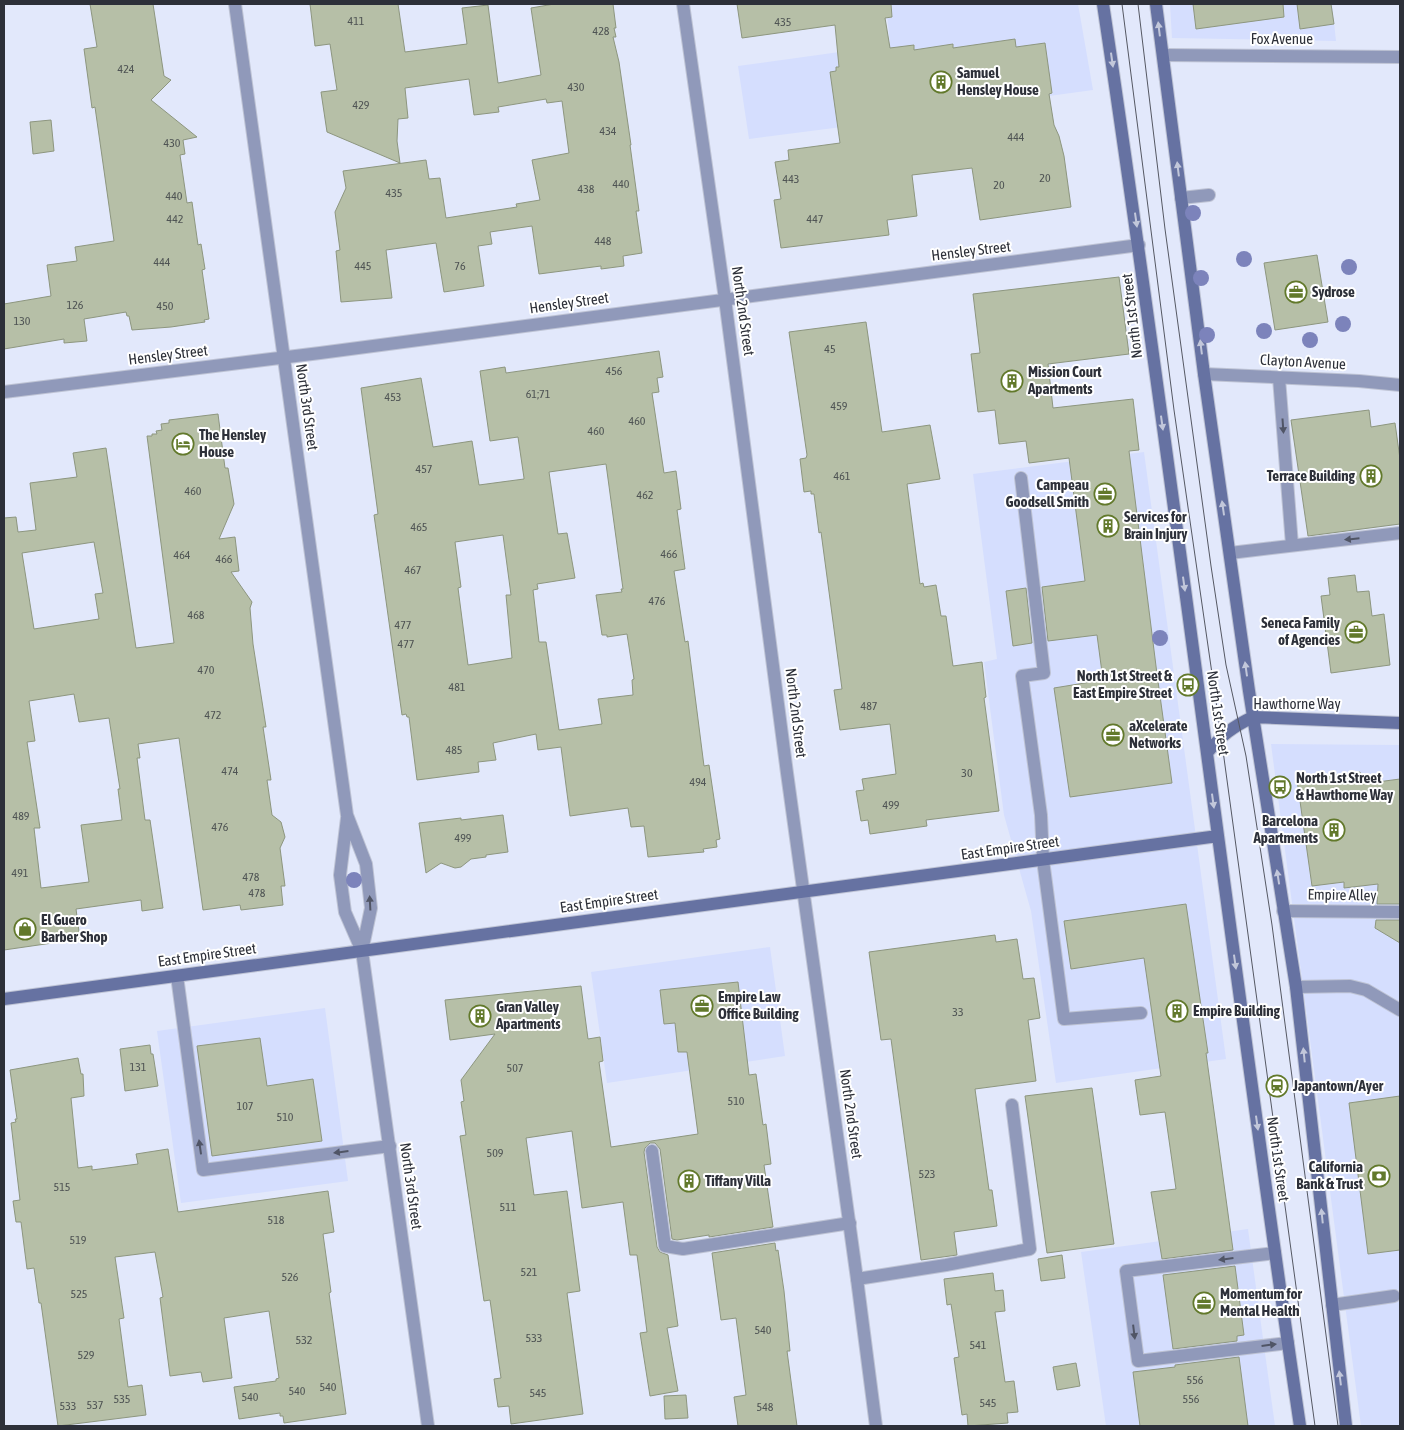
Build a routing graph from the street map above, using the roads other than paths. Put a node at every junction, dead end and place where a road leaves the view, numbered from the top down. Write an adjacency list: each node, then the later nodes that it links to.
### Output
1 (235, 4): 11 (street, North 3rd Street)
2 (683, 4): 10 (street, North 2nd Street)
3 (1103, 4): 9 (main road, North 1st Street, one-way to 9)
4 (1156, 4): 5 (main road, one-way to 4)
5 (1162, 55): 6 (street, Fox Avenue); 8 (main road, one-way to 5)
6 (1400, 56)
7 (1209, 195): 8 (street)
8 (1181, 198): 12 (main road, one-way to 8)
9 (1139, 245): 10 (street, Hensley Street); 22 (main road, North 1st Street, one-way to 22)
10 (725, 299): 11 (street, Hensley Street); 26 (street, North 2nd Street)
11 (283, 357): 15 (street, Hensley Street); 23 (street, North 3rd Street)
12 (1204, 374): 13 (street, Clayton Avenue); 19 (main road, one-way to 12)
13 (1280, 378): 14 (street, Clayton Avenue); 18 (street, one-way to 18)
14 (1400, 385)
15 (4, 392)
16 (1021, 478): 25 (street)
17 (1400, 533): 18 (street, one-way to 18)
18 (1292, 546): 19 (street)
19 (1230, 553): 20 (main road, one-way to 19)
20 (1253, 717): 21 (main road, Hawthorne Way); 22 (main road, Hawthorne Way); 27 (main road, one-way to 20)
21 (1400, 722)
22 (1207, 753): 24 (main road, North 1st Street, one-way to 24)
23 (347, 815): 29 (street, North 3rd Street); 29 (street, North 3rd Street, one-way to 23)
24 (1218, 836): 25 (main road, East Empire Street); 39 (main road, North 1st Street, one-way to 39)
25 (1043, 860): 26 (main road, East Empire Street); 34 (street)
26 (804, 891): 29 (main road, East Empire Street); 38 (street, North 2nd Street)
27 (1283, 911): 28 (street, Empire Alley); 31 (main road)
28 (1400, 912)
29 (362, 951): 30 (main road, East Empire Street); 36 (street, North 3rd Street)
30 (177, 976): 32 (main road, East Empire Street); 36 (street, one-way to 30)
31 (1296, 987): 33 (street); 42 (main road, one-way to 31)
32 (4, 999)
33 (1400, 1010)
34 (1141, 1013)
35 (1012, 1105): 40 (street)
36 (390, 1146): 44 (street, North 3rd Street)
37 (652, 1151): 38 (street)
38 (850, 1223): 40 (street, North 2nd Street)
39 (1275, 1253): 43 (main road, North 1st Street); 43 (street, one-way to 43)
40 (857, 1279): 45 (street, North 2nd Street)
41 (1394, 1296): 42 (street)
42 (1332, 1305): 47 (main road, one-way to 42)
43 (1288, 1343): 46 (main road, North 1st Street)
44 (428, 1426)
45 (876, 1426)
46 (1300, 1426)
47 (1346, 1426)

